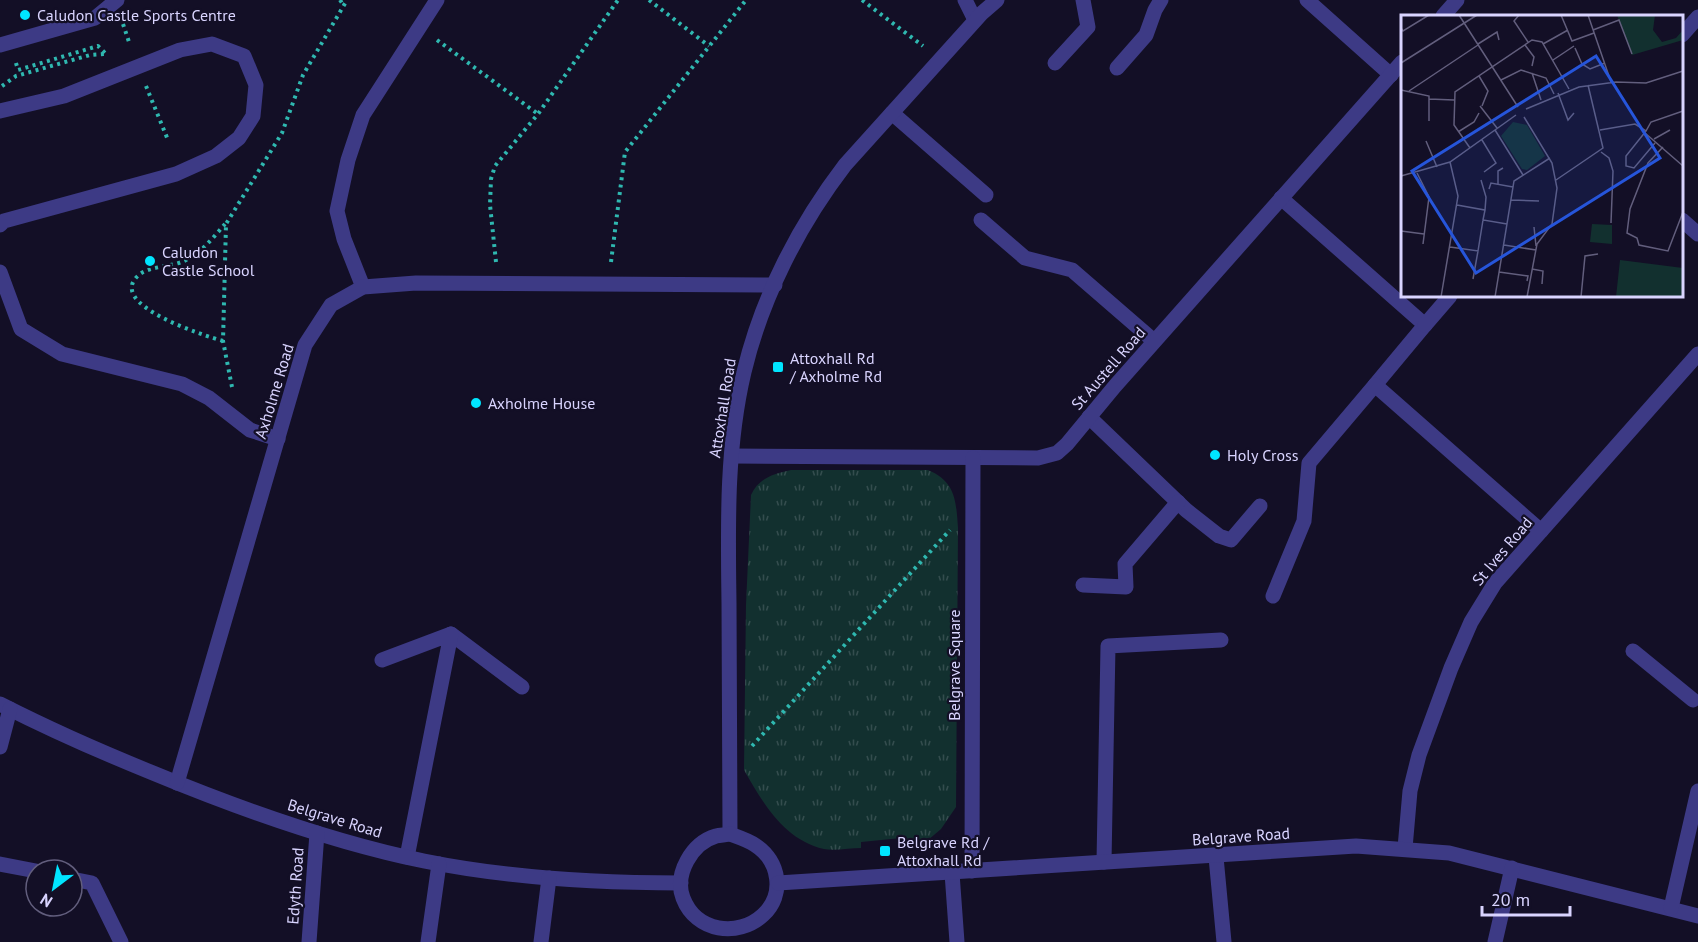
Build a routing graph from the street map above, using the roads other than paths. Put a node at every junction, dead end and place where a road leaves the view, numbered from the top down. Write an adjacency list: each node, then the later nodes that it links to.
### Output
1 (117, 0): 13 (street)
2 (437, 0): 28 (street)
3 (965, 0): 11 (street)
4 (997, 0): 11 (street, Attoxhall Road)
5 (1083, 0): 14 (street)
6 (1161, 0): 16 (street)
7 (1307, 0): 17 (street)
8 (1457, 0): 9 (street)
9 (1444, 15)
10 (1698, 17): 12 (street)
11 (975, 20): 19 (street, Attoxhall Road)
12 (1683, 34)
13 (0, 45)
14 (1055, 63)
15 (1401, 63): 17 (street, St Austell Road)
16 (1117, 68)
17 (1391, 75): 21 (street, St Austell Road)
18 (0, 111): 24 (street)
19 (891, 113): 20 (street); 27 (street, Attoxhall Road)
20 (986, 195)
21 (1281, 198): 30 (street); 31 (street, St Austell Road)
22 (981, 220): 31 (street)
23 (1683, 221): 25 (street)
24 (2, 223)
25 (1698, 234)
26 (0, 272): 35 (street)
27 (775, 285): 28 (street, Axholme Road); 36 (street, Attoxhall Road)
28 (363, 287): 35 (street, Axholme Road)
29 (1449, 297): 30 (street)
30 (1425, 325): 33 (street)
31 (1154, 341): 34 (street, St Austell Road)
32 (1698, 354): 40 (street, St Ives Road)
33 (1375, 386): 40 (street); 42 (street)
34 (1089, 417): 37 (street, St Austell Road); 38 (street)
35 (278, 439): 51 (street, Axholme Road)
36 (732, 456): 37 (street, St Austell Road); 54 (street, Attoxhall Road)
37 (973, 458): 63 (street, Belgrave Square)
38 (1178, 502): 39 (street); 41 (street)
39 (1260, 506)
40 (1541, 531): 55 (street, St Ives Road)
41 (1083, 585)
42 (1273, 597)
43 (450, 634): 46 (street); 47 (street); 57 (street)
44 (1221, 640): 58 (street)
45 (1633, 651): 48 (street)
46 (382, 660)
47 (522, 687)
48 (1696, 703)
49 (5, 706): 50 (street); 51 (street, Belgrave Road)
50 (0, 747)
51 (177, 783): 53 (street, Belgrave Road)
52 (1698, 791): 69 (street)
53 (317, 833): 57 (street, Belgrave Road); 73 (street, Edyth Road)
54 (730, 834): 67 (street); 68 (street)
55 (1405, 849): 56 (street, Belgrave Road); 61 (street, Belgrave Road)
56 (1216, 856): 58 (street, Belgrave Road); 77 (street)
57 (407, 857): 60 (street, Belgrave Road)
58 (1104, 862): 63 (street, Belgrave Road)
59 (0, 864): 62 (street)
60 (439, 864): 65 (street, Belgrave Road); 74 (street)
61 (1512, 868): 69 (street, Belgrave Road); 78 (street)
62 (24, 869)
63 (972, 871): 64 (street, Belgrave Road)
64 (952, 873): 67 (street, Belgrave Road); 76 (street)
65 (549, 878): 68 (street, Belgrave Road); 75 (street)
66 (84, 881): 72 (street)
67 (778, 882): 71 (street)
68 (681, 883): 71 (street)
69 (1671, 908): 70 (street, Belgrave Road)
70 (1698, 916)
71 (727, 936)
72 (121, 942)
73 (309, 942)
74 (428, 942)
75 (541, 942)
76 (957, 942)
77 (1224, 942)
78 (1495, 942)

